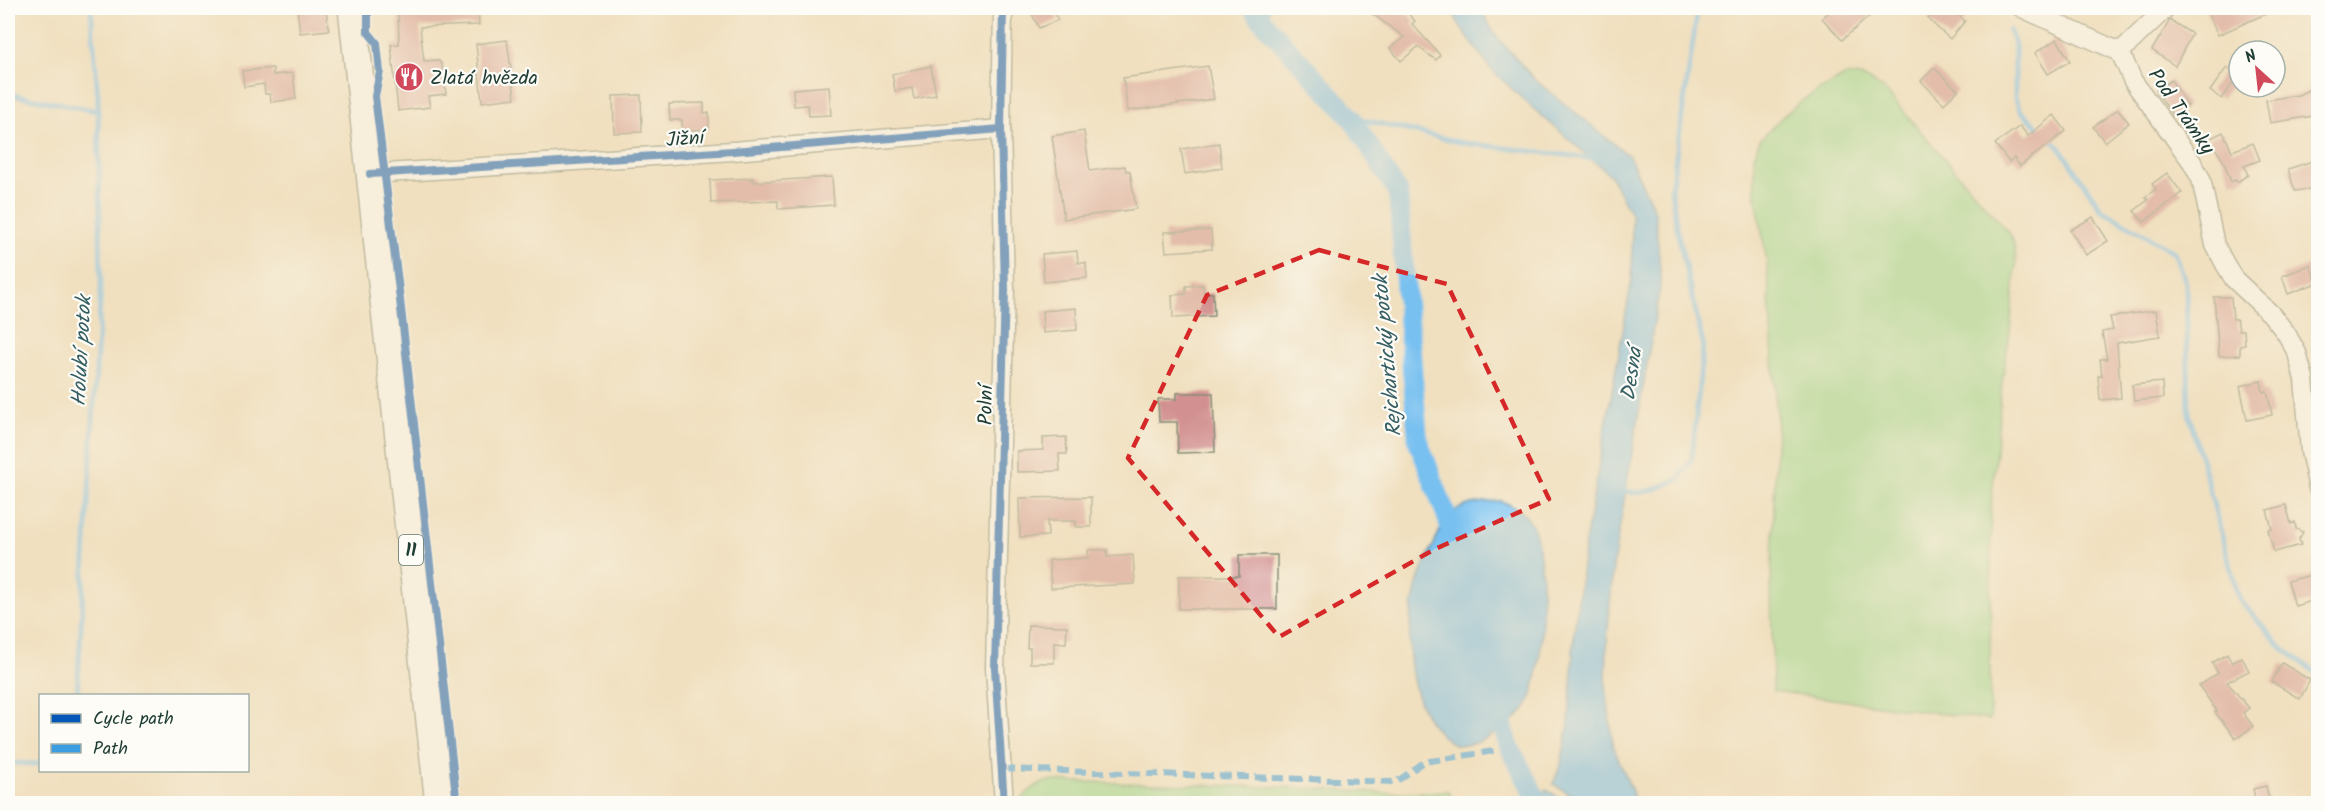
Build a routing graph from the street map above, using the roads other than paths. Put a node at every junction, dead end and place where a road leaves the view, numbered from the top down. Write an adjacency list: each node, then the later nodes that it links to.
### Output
1 (352, 8): 7 (main road, 11)
2 (1003, 8): 6 (street, Polní)
3 (2022, 8): 5 (street)
4 (2166, 8): 5 (street)
5 (2120, 52): 8 (street, Pod Trámky)
6 (1001, 129): 7 (street, Jižní); 10 (street, Polní)
7 (370, 174): 9 (main road, 11)
8 (2319, 488)
9 (439, 804)
10 (1004, 804)

